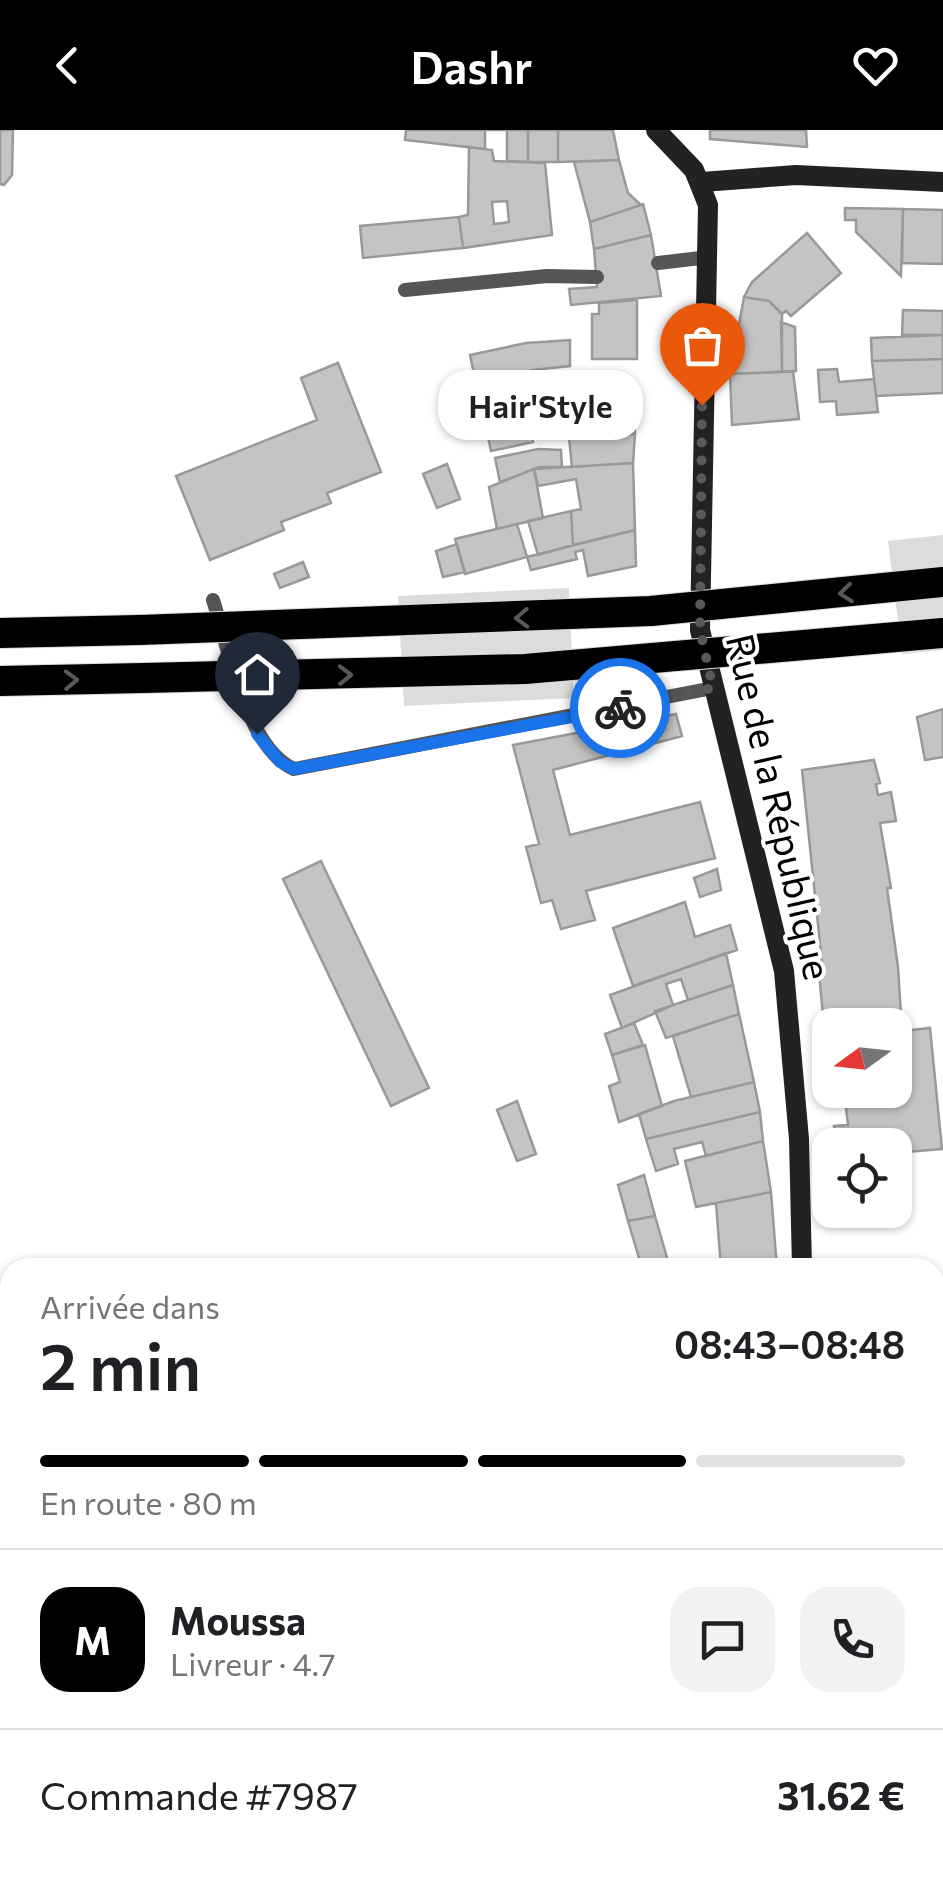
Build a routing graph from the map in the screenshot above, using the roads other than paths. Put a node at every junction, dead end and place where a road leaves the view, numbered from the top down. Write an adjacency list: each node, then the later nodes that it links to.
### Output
1 (656, 130): 2 (street)
2 (702, 182): 3 (street); 4 (street, Rue de la République)
3 (943, 182)
4 (709, 257): 5 (lane); 13 (street, Rue de la République)
5 (658, 263)
6 (597, 277): 7 (lane)
7 (405, 290)
8 (943, 582): 10 (highway, one-way to 10, bridge)
9 (213, 600): 13 (lane)
10 (0, 633)
11 (943, 633): 12 (highway, one-way to 11, bridge)
12 (0, 681)
13 (713, 688): 14 (street, Rue de la République)
14 (802, 1258)

